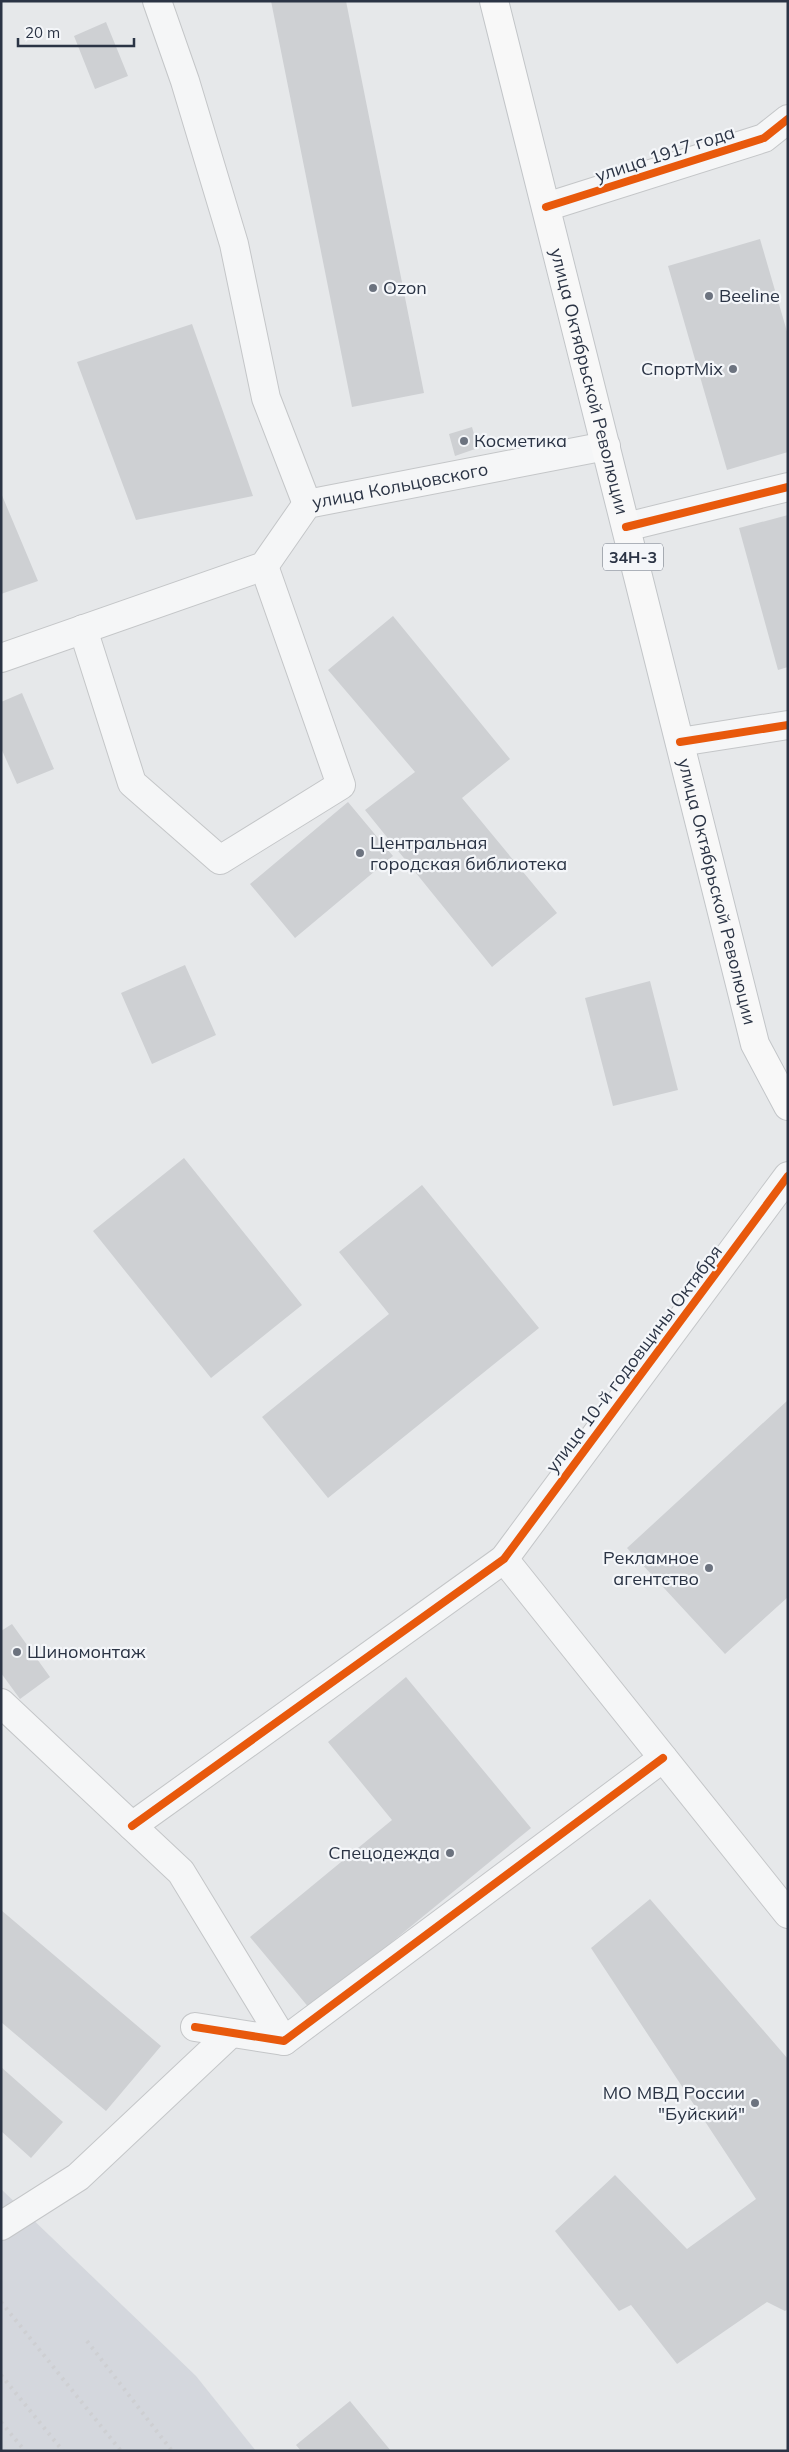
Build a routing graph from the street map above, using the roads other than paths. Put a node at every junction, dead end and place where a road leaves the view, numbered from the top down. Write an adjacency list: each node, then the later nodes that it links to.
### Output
1 (157, 1): 7 (street)
2 (494, 1): 4 (main road, улица Октябрьской Революции / 34Н-3)
3 (788, 119): 4 (street, улица 1917 года)
4 (546, 207): 5 (main road, улица Октябрьской Революции / 34Н-3)
5 (606, 446): 7 (street, улица Кольцовского); 8 (main road, улица Октябрьской Революции / 34Н-3)
6 (788, 487): 8 (street)
7 (307, 504): 9 (street, улица Кольцовского)
8 (626, 527): 13 (main road, улица Октябрьской Революции / 34Н-3)
9 (264, 566): 10 (street); 10 (street)
10 (83, 629): 11 (street)
11 (1, 658)
12 (788, 725): 13 (street)
13 (680, 742): 14 (main road, улица Октябрьской Революции / 34Н-3)
14 (788, 1106)
15 (788, 1176): 16 (street, улица 10-й годовщины Октября)
16 (504, 1559): 18 (street); 19 (street, улица 10-й годовщины Октября)
17 (1, 1703): 19 (street)
18 (662, 1758): 20 (street); 23 (street)
19 (132, 1826): 23 (street)
20 (788, 1914)
21 (196, 2027): 22 (street)
22 (231, 2033): 23 (street); 24 (street)
23 (284, 2041)
24 (1, 2226)

